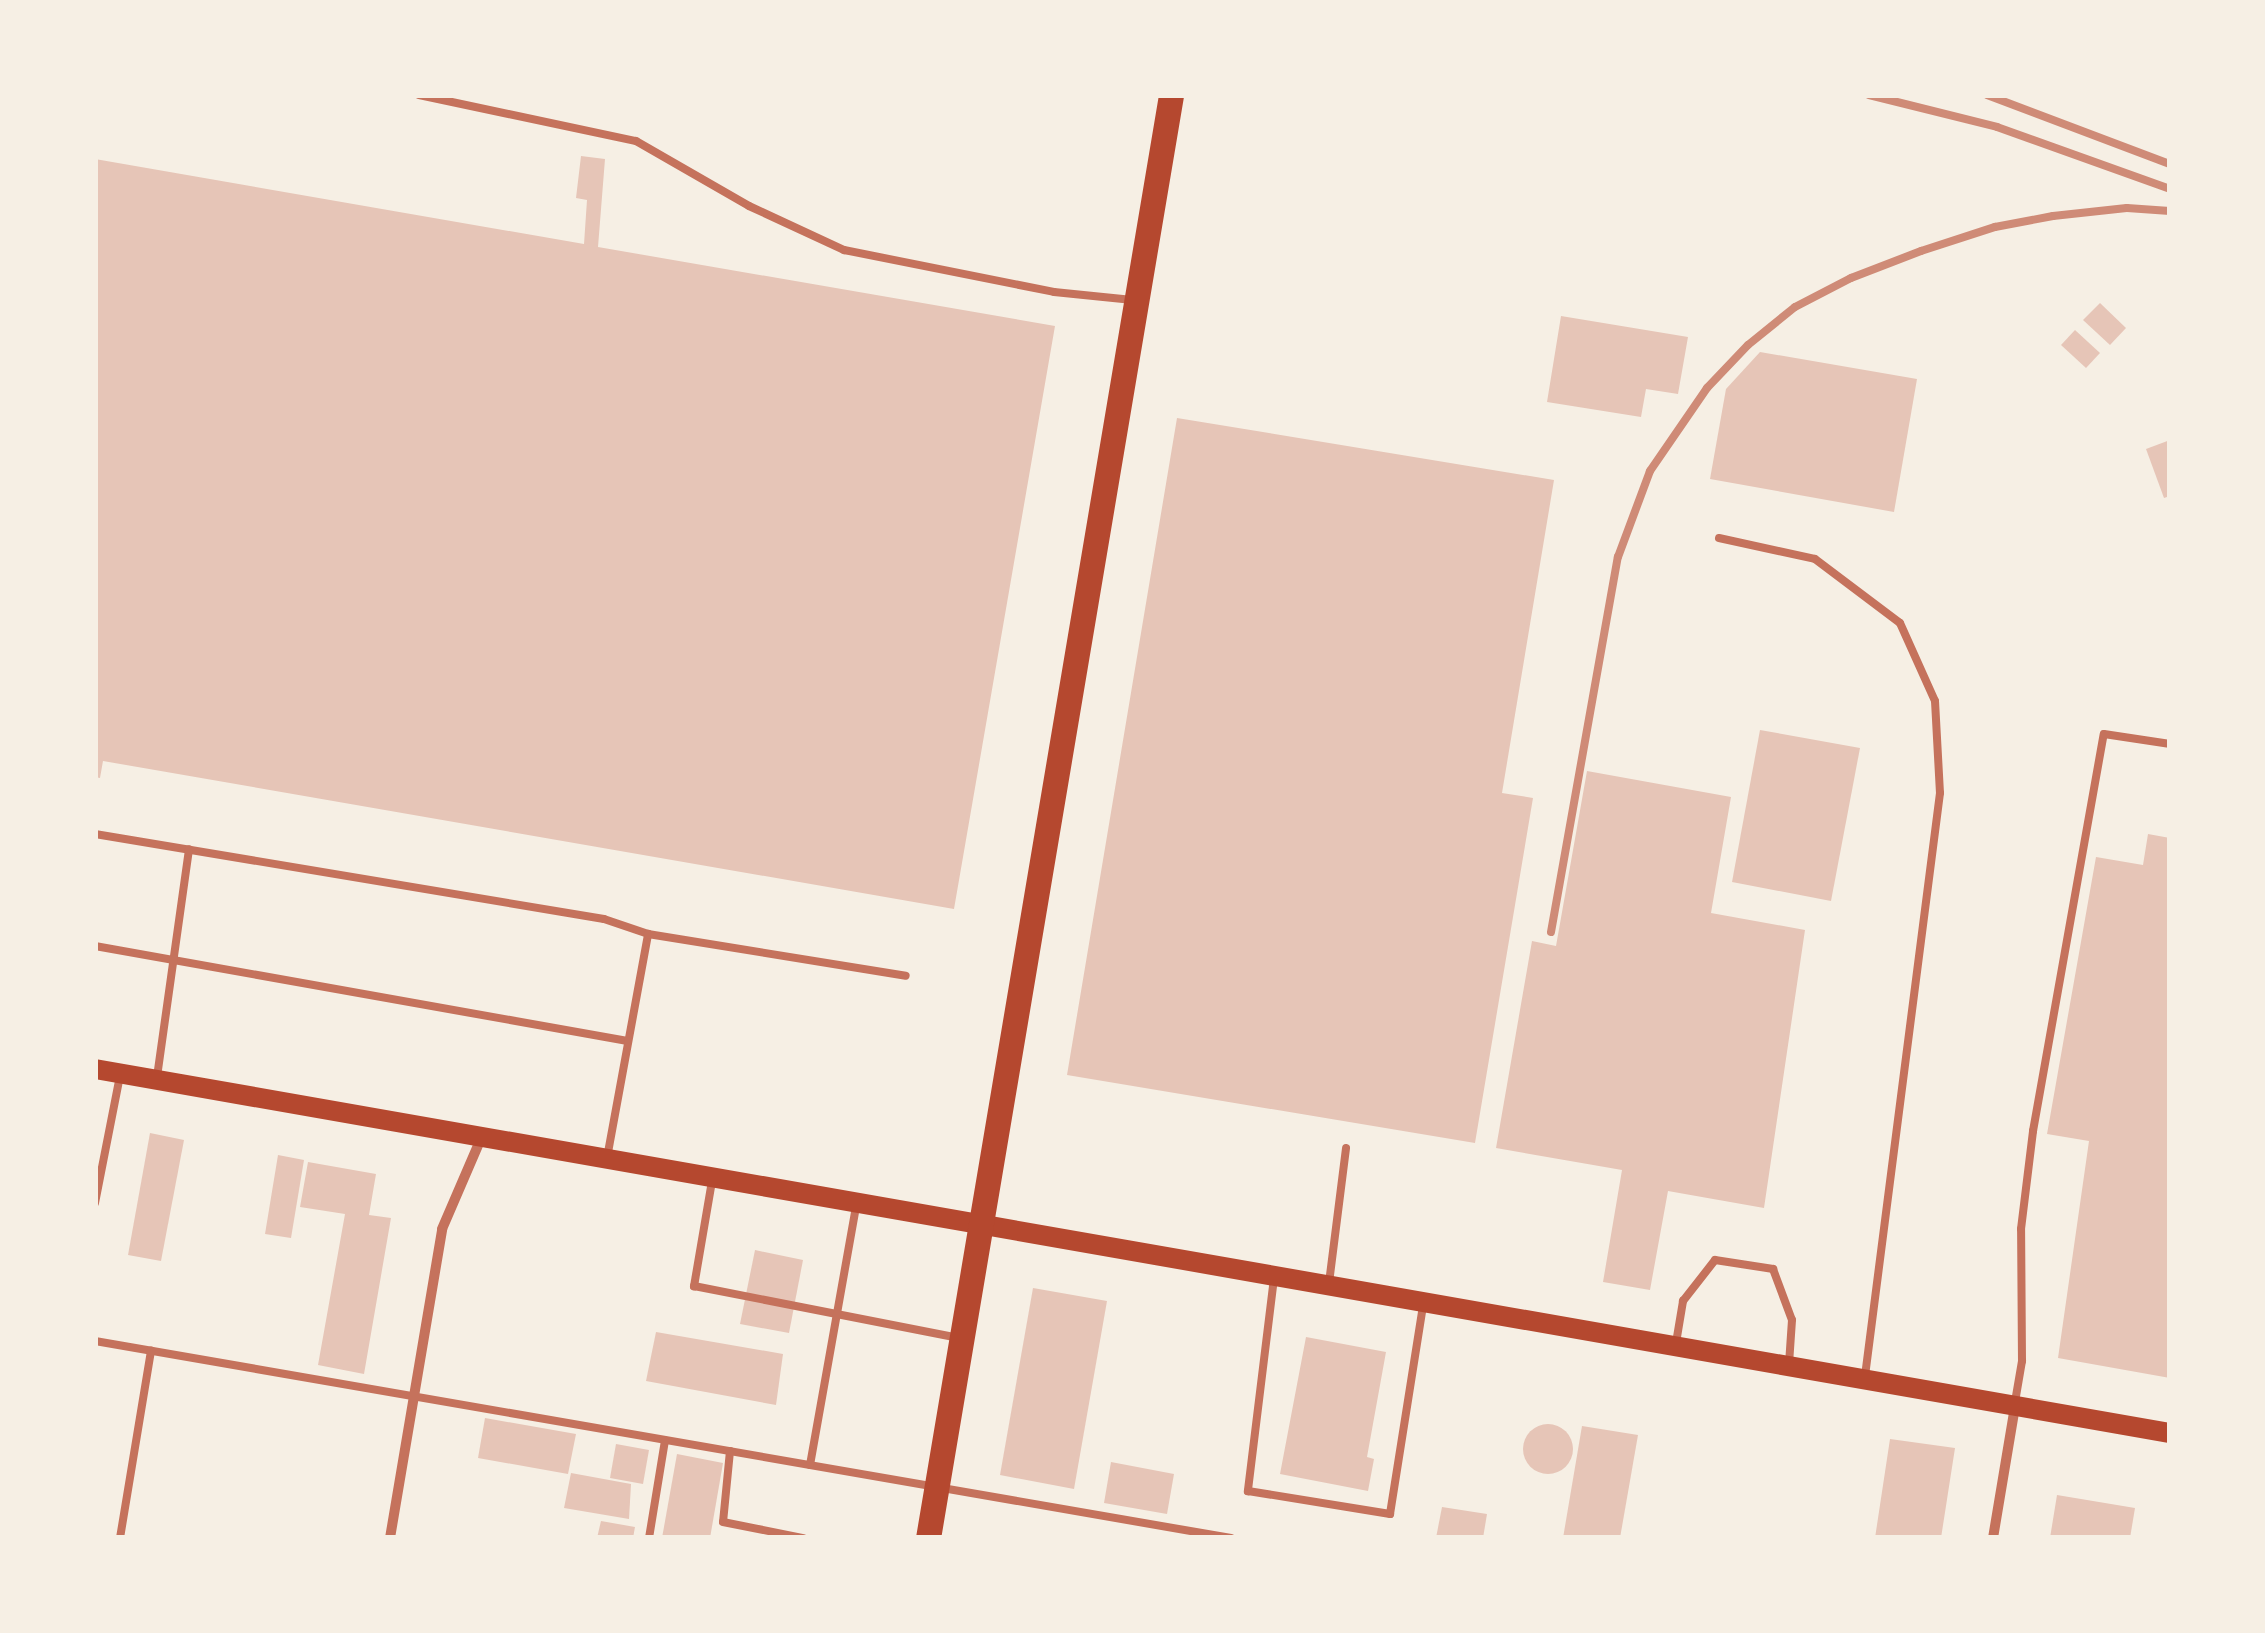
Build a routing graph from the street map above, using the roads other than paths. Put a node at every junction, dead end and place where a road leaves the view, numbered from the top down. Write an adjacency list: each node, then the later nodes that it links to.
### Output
1 (419, 95): 3 (lane)
2 (1171, 95): 3 (main road)
3 (1136, 301): 22 (main road)
4 (1719, 538): 32 (lane)
5 (2170, 744): 34 (lane)
6 (95, 834): 7 (lane)
7 (189, 849): 8 (lane); 10 (lane)
8 (648, 934): 11 (lane); 12 (lane)
9 (95, 946): 10 (lane)
10 (170, 960): 12 (lane); 15 (lane)
11 (906, 976)
12 (628, 1041): 18 (lane)
13 (95, 1069): 14 (main road)
14 (120, 1074): 15 (main road); 21 (lane)
15 (156, 1079): 16 (main road)
16 (482, 1136): 18 (main road); 33 (street)
17 (1346, 1148): 24 (lane)
18 (607, 1158): 19 (main road)
19 (713, 1177): 20 (main road); 26 (lane)
20 (857, 1202): 22 (main road); 26 (lane)
21 (95, 1203)
22 (981, 1224): 23 (main road); 27 (main road)
23 (1274, 1278): 24 (main road); 25 (lane)
24 (1329, 1287): 25 (main road)
25 (1424, 1303): 29 (main road)
26 (838, 1314): 27 (lane); 38 (lane)
27 (961, 1338): 39 (main road)
28 (95, 1341): 30 (lane)
29 (1676, 1348): 31 (main road); 31 (lane)
30 (151, 1351): 33 (lane); 41 (lane)
31 (1788, 1367): 32 (main road)
32 (1864, 1380): 34 (main road)
33 (414, 1396): 36 (lane); 42 (street)
34 (2015, 1406): 35 (main road); 47 (street)
35 (2170, 1433)
36 (665, 1440): 37 (lane); 43 (lane)
37 (730, 1451): 38 (lane); 44 (lane)
38 (810, 1465): 39 (lane)
39 (936, 1487): 40 (lane); 45 (main road)
40 (1203, 1536): 46 (lane)
41 (120, 1538)
42 (390, 1538)
43 (648, 1538)
44 (803, 1538)
45 (928, 1538)
46 (1231, 1538)
47 (1994, 1538)

